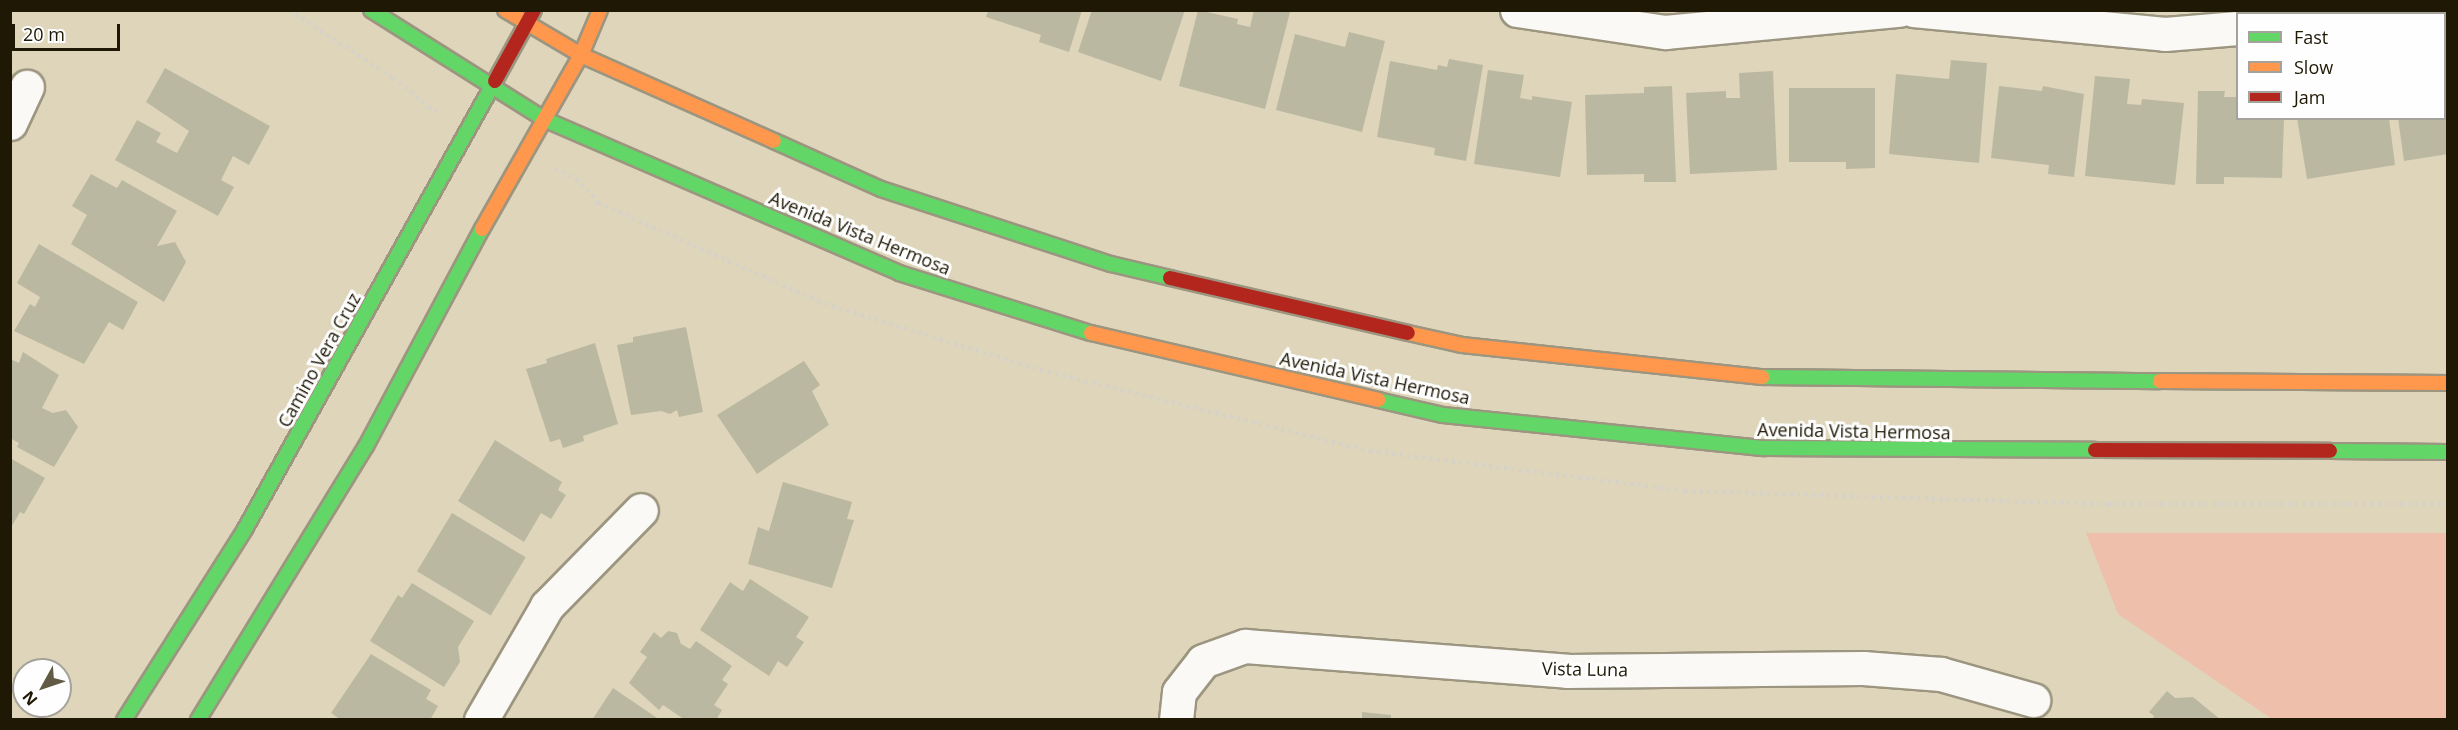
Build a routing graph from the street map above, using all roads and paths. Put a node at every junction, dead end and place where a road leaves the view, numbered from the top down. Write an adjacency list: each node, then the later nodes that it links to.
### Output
1 (371, 10): 11 (main road, Avenida Vista Hermosa)
2 (505, 10): 7 (main road)
3 (600, 10): 9 (main road)
4 (1516, 10): 5 (street)
5 (1899, 10)
6 (1913, 10): 8 (street)
7 (531, 17): 9 (main road); 11 (main road, Camino Vera Cruz)
8 (2236, 28)
9 (581, 55): 12 (main road); 14 (main road)
10 (27, 87): 13 (street)
11 (491, 87): 12 (main road, Avenida Vista Hermosa); 18 (main road, Camino Vera Cruz)
12 (546, 120): 15 (main road, Avenida Vista Hermosa); 19 (main road)
13 (10, 123)
14 (2448, 383)
15 (2448, 452)
16 (641, 510): 20 (street)
17 (2033, 700): 21 (street, Vista Luna)
18 (124, 720)
19 (198, 720)
20 (481, 720)
21 (1176, 720)

